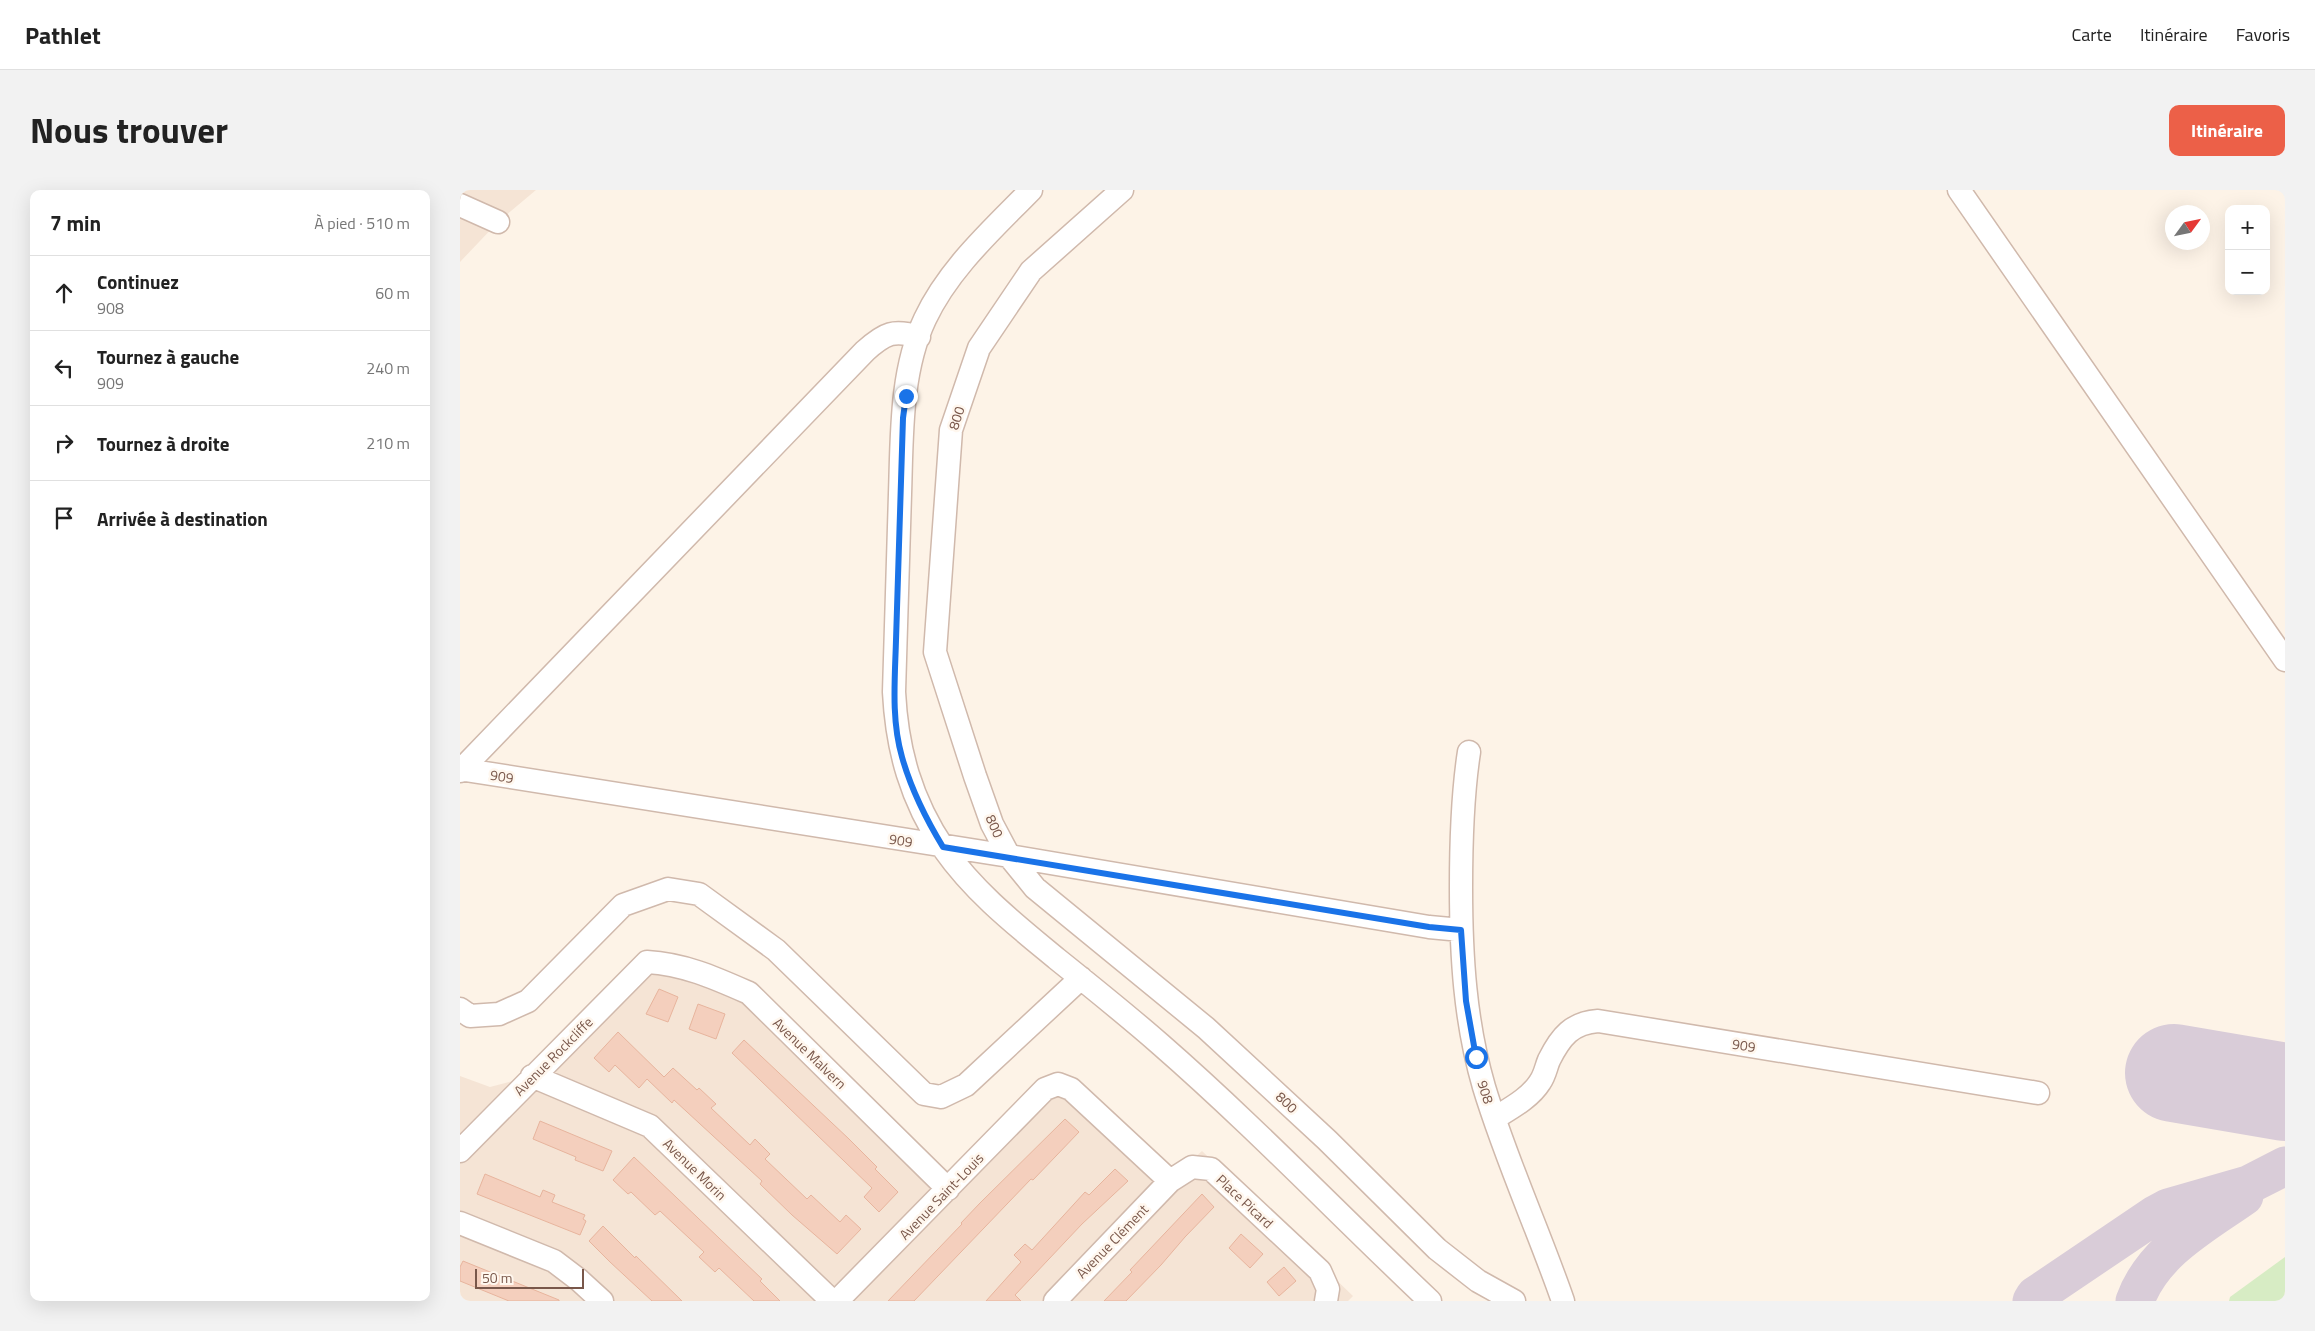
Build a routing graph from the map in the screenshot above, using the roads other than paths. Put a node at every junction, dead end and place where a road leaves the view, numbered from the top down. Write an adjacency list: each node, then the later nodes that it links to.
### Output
1 (1031, 190): 6 (street)
2 (1122, 190): 11 (street, 800)
3 (1959, 190): 7 (street)
4 (460, 205): 5 (street)
5 (498, 222)
6 (919, 337): 9 (street); 10 (street)
7 (2285, 660)
8 (1469, 752): 12 (street, 908)
9 (460, 770): 10 (street, 909)
10 (943, 847): 11 (street, 909); 14 (street)
11 (1009, 856): 12 (street, 909); 29 (street, 800)
12 (1461, 930): 18 (street, 908)
13 (647, 962): 16 (street, Avenue Rockcliffe); 21 (street, Avenue Malvern)
14 (1081, 978): 15 (street); 28 (street)
15 (460, 1008)
16 (532, 1076): 19 (street, Avenue Rockcliffe); 24 (street, Avenue Morin)
17 (2038, 1093): 18 (street, 909)
18 (1495, 1118): 30 (street, 908)
19 (460, 1151)
20 (1170, 1181): 21 (street, Avenue Saint-Louis); 26 (street, Avenue Clément); 27 (street, Place Picard)
21 (948, 1189): 25 (street, Avenue Saint-Louis)
22 (460, 1223): 23 (street)
23 (602, 1301)
24 (832, 1301)
25 (837, 1301)
26 (1054, 1301)
27 (1326, 1301)
28 (1430, 1301)
29 (1514, 1301)
30 (1563, 1301)

